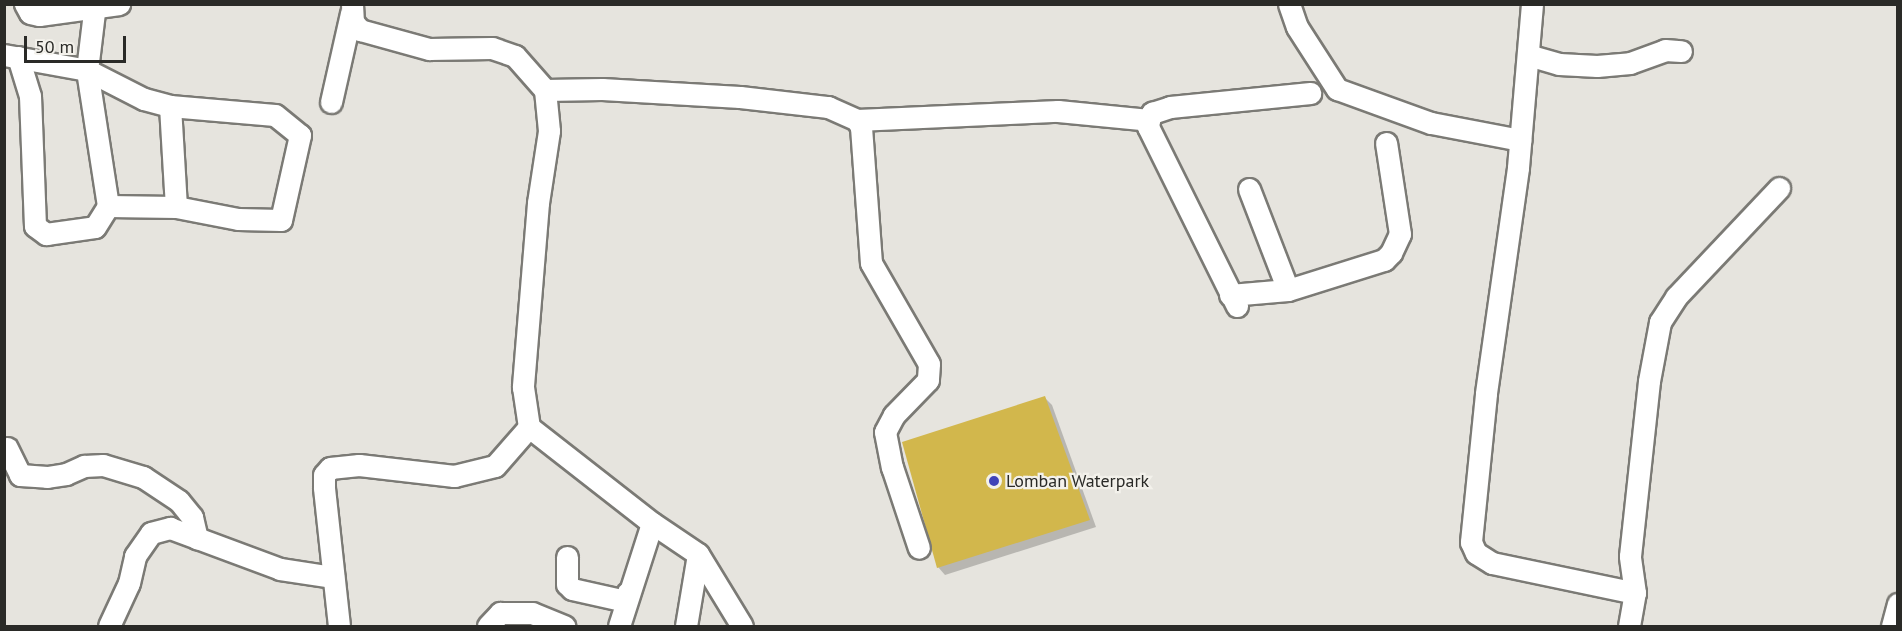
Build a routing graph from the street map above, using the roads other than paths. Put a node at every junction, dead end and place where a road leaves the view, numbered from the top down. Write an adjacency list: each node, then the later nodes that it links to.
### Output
1 (25, 4): 5 (street)
2 (119, 4): 5 (street)
3 (1289, 4): 17 (street)
4 (1532, 4): 8 (street)
5 (95, 6): 10 (street)
6 (351, 9): 11 (street); 13 (street)
7 (1681, 51): 8 (street)
8 (1528, 55): 17 (street)
9 (11, 56): 10 (street); 21 (street)
10 (87, 70): 14 (street); 21 (street)
11 (545, 90): 15 (street); 24 (street)
12 (1310, 93): 16 (street)
13 (331, 102)
14 (170, 106): 22 (street); 22 (street)
15 (857, 120): 16 (street); 28 (street)
16 (1149, 120): 23 (street)
17 (1520, 140): 33 (street)
18 (1386, 142): 23 (street)
19 (1779, 188): 33 (street)
20 (1249, 189): 23 (street)
21 (108, 207): 22 (street)
22 (176, 207)
23 (1288, 290)
24 (529, 427): 26 (street); 31 (street)
25 (7, 448): 27 (street)
26 (652, 523): 29 (street); 32 (street)
27 (197, 538): 31 (street); 35 (street)
28 (919, 548)
29 (698, 554): 40 (street); 41 (street)
30 (567, 557): 32 (street)
31 (333, 577): 36 (street)
32 (628, 592): 39 (street)
33 (1635, 593): 42 (street)
34 (1898, 604): 43 (street)
35 (109, 627)
36 (339, 627)
37 (488, 627): 38 (street)
38 (565, 627)
39 (619, 627)
40 (686, 627)
41 (742, 627)
42 (1629, 627)
43 (1892, 627)

